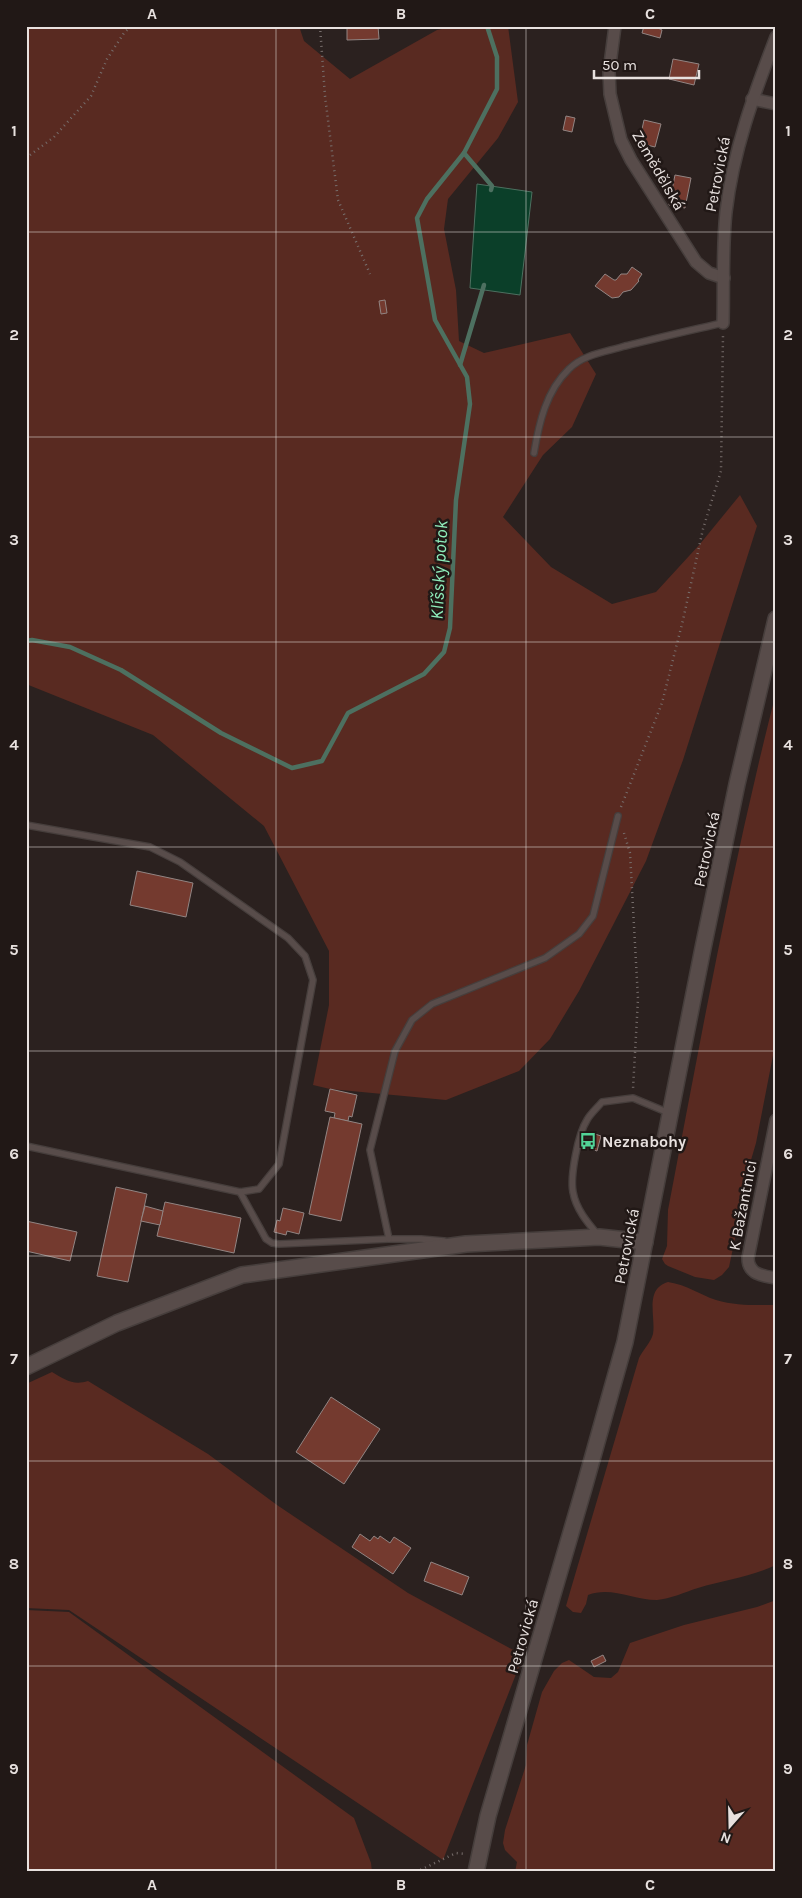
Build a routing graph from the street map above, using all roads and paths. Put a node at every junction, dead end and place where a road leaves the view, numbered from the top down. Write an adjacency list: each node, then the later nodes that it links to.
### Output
1 (131, 26): 7 (path)
2 (320, 26): 8 (path)
3 (616, 26): 9 (street, Zemědělská)
4 (776, 37): 5 (street, Petrovická)
5 (752, 99): 6 (street); 9 (street, Petrovická)
6 (776, 104)
7 (26, 158)
8 (370, 274)
9 (724, 278): 10 (street, Petrovická)
10 (723, 323): 11 (lane); 13 (path)
11 (534, 453)
12 (776, 619): 16 (main road, Petrovická)
13 (618, 816): 15 (path); 21 (lane)
14 (26, 825): 19 (lane)
15 (633, 1098): 16 (lane); 20 (lane)
16 (671, 1114): 22 (main road, Petrovická)
17 (776, 1120): 24 (street, K Bažantnici)
18 (26, 1146): 19 (lane)
19 (240, 1192): 21 (lane)
20 (599, 1237): 22 (main road); 23 (main road)
21 (389, 1238): 23 (lane)
22 (645, 1242): 26 (main road, Petrovická)
23 (466, 1244): 25 (main road)
24 (776, 1278)
25 (26, 1367)
26 (479, 1855): 27 (path); 28 (main road, Petrovická)
27 (416, 1872)
28 (476, 1872)

